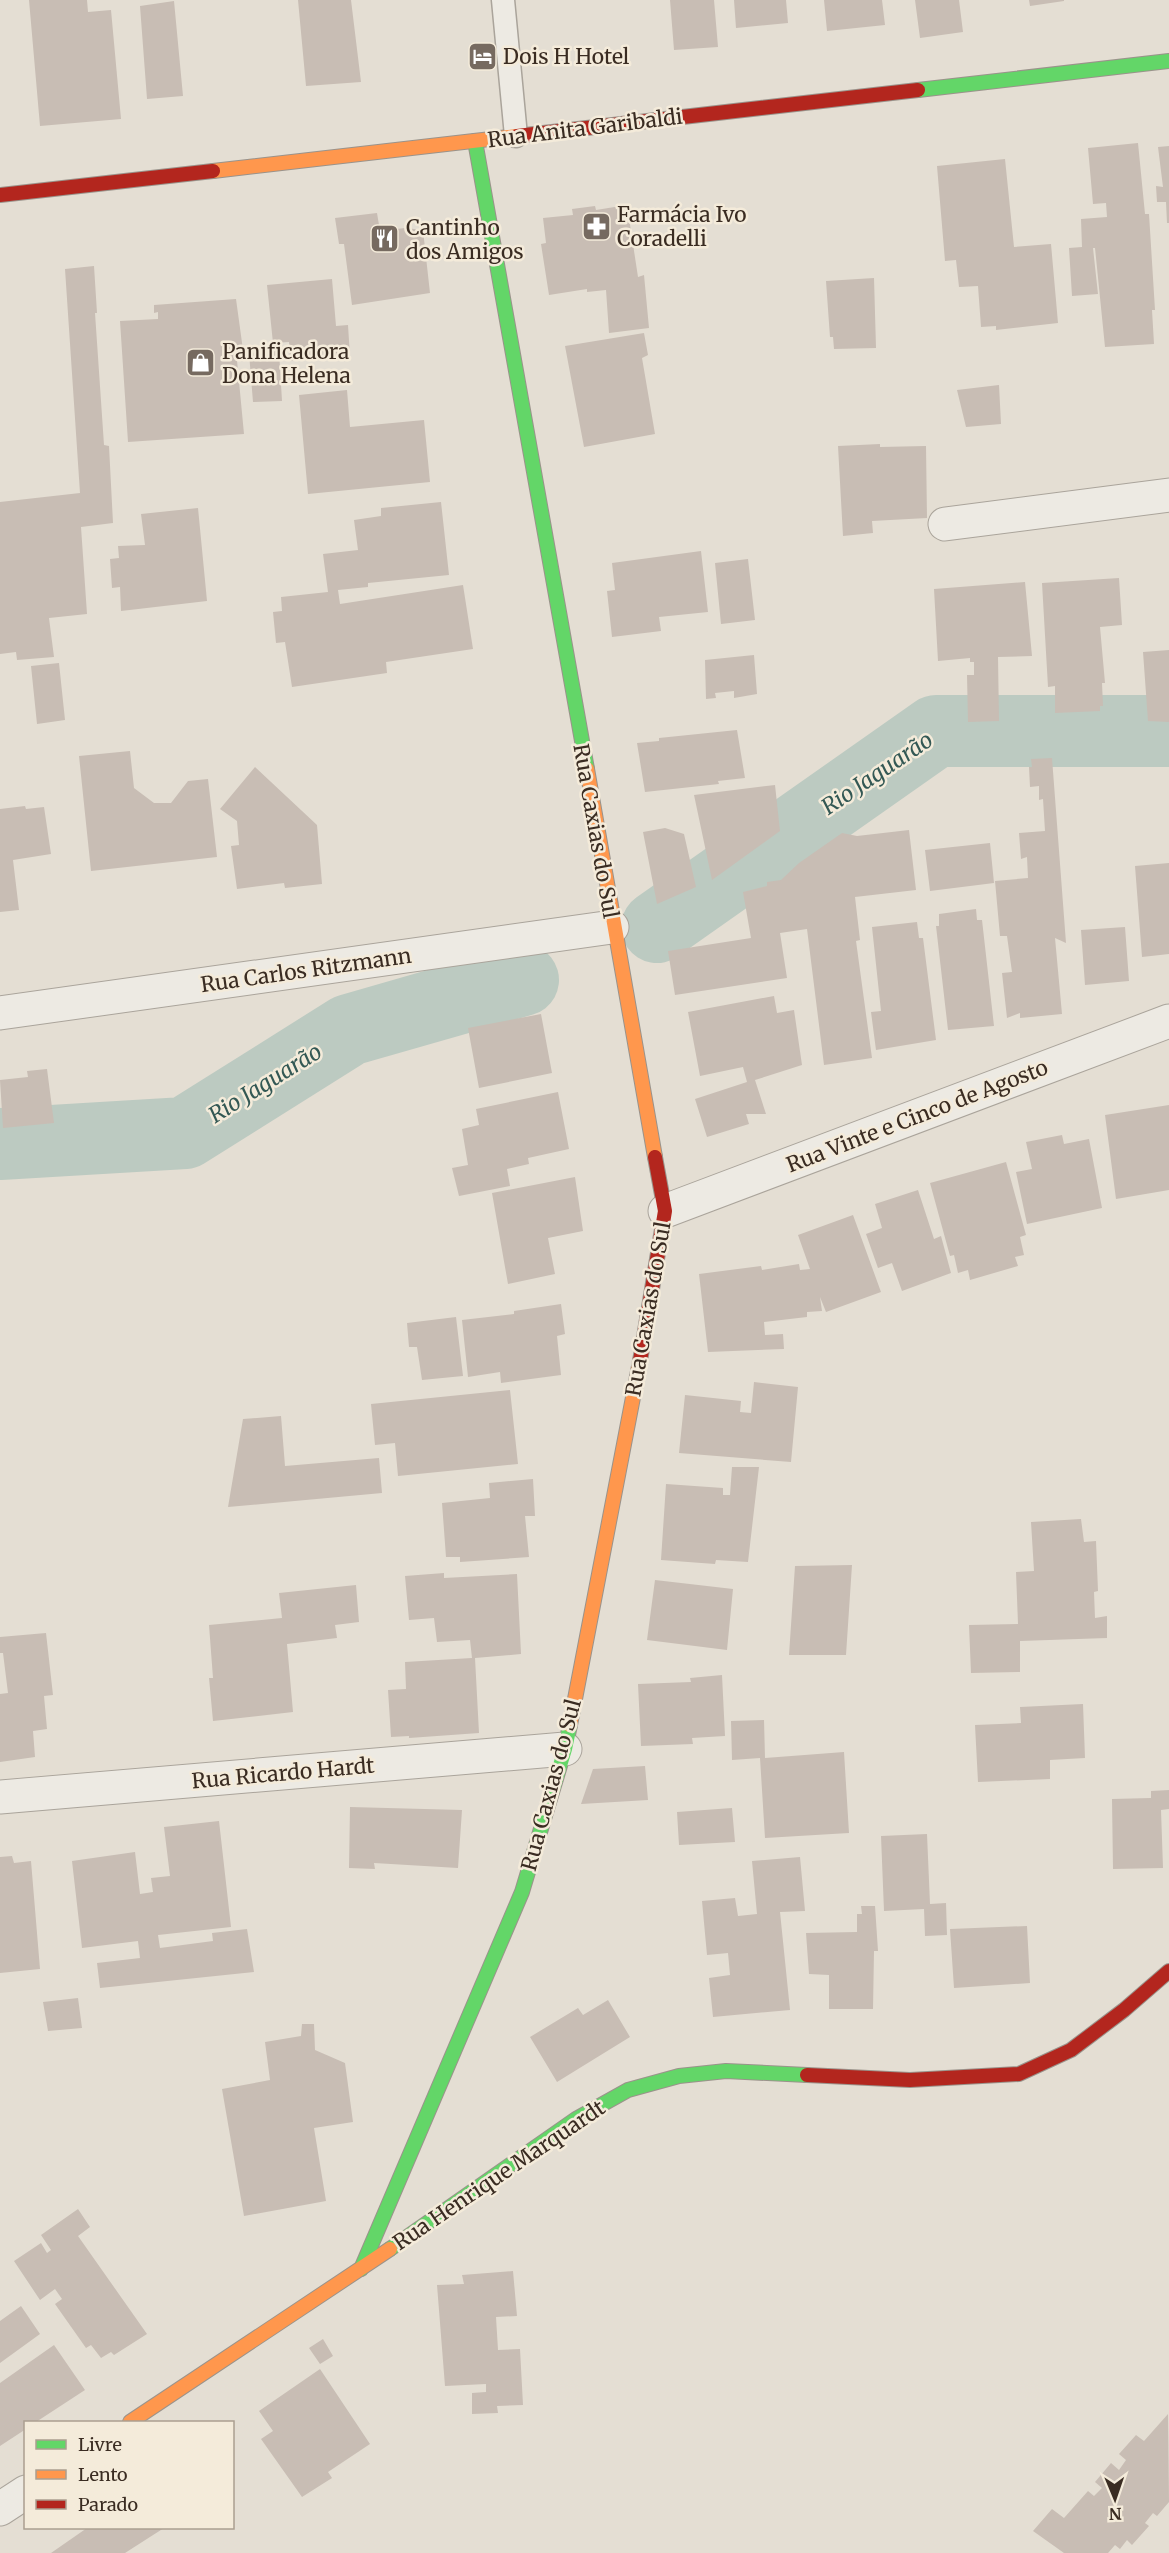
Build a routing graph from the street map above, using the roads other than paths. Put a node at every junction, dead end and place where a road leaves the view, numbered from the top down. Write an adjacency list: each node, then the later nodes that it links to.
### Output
1 (503, 0): 3 (lane)
2 (1169, 61): 3 (street, Rua Anita Garibaldi)
3 (516, 136): 4 (street, Rua Anita Garibaldi)
4 (474, 141): 5 (street, Rua Anita Garibaldi); 8 (street, Rua Caxias do Sul)
5 (0, 195)
6 (1169, 495): 7 (street)
7 (945, 524)
8 (612, 927): 9 (street, Rua Carlos Ritzmann); 11 (street, Rua Caxias do Sul)
9 (0, 1013)
10 (1169, 1021): 11 (street, Rua Vinte e Cinco de Agosto)
11 (665, 1211): 12 (street, Rua Caxias do Sul)
12 (565, 1749): 13 (street, Rua Ricardo Hardt); 15 (street, Rua Caxias do Sul)
13 (0, 1797)
14 (1169, 1971): 15 (street, Rua Henrique Marquardt)
15 (361, 2269): 16 (street, Rua Henrique Marquardt)
16 (132, 2421)
17 (24, 2493): 18 (street)
18 (0, 2510)

